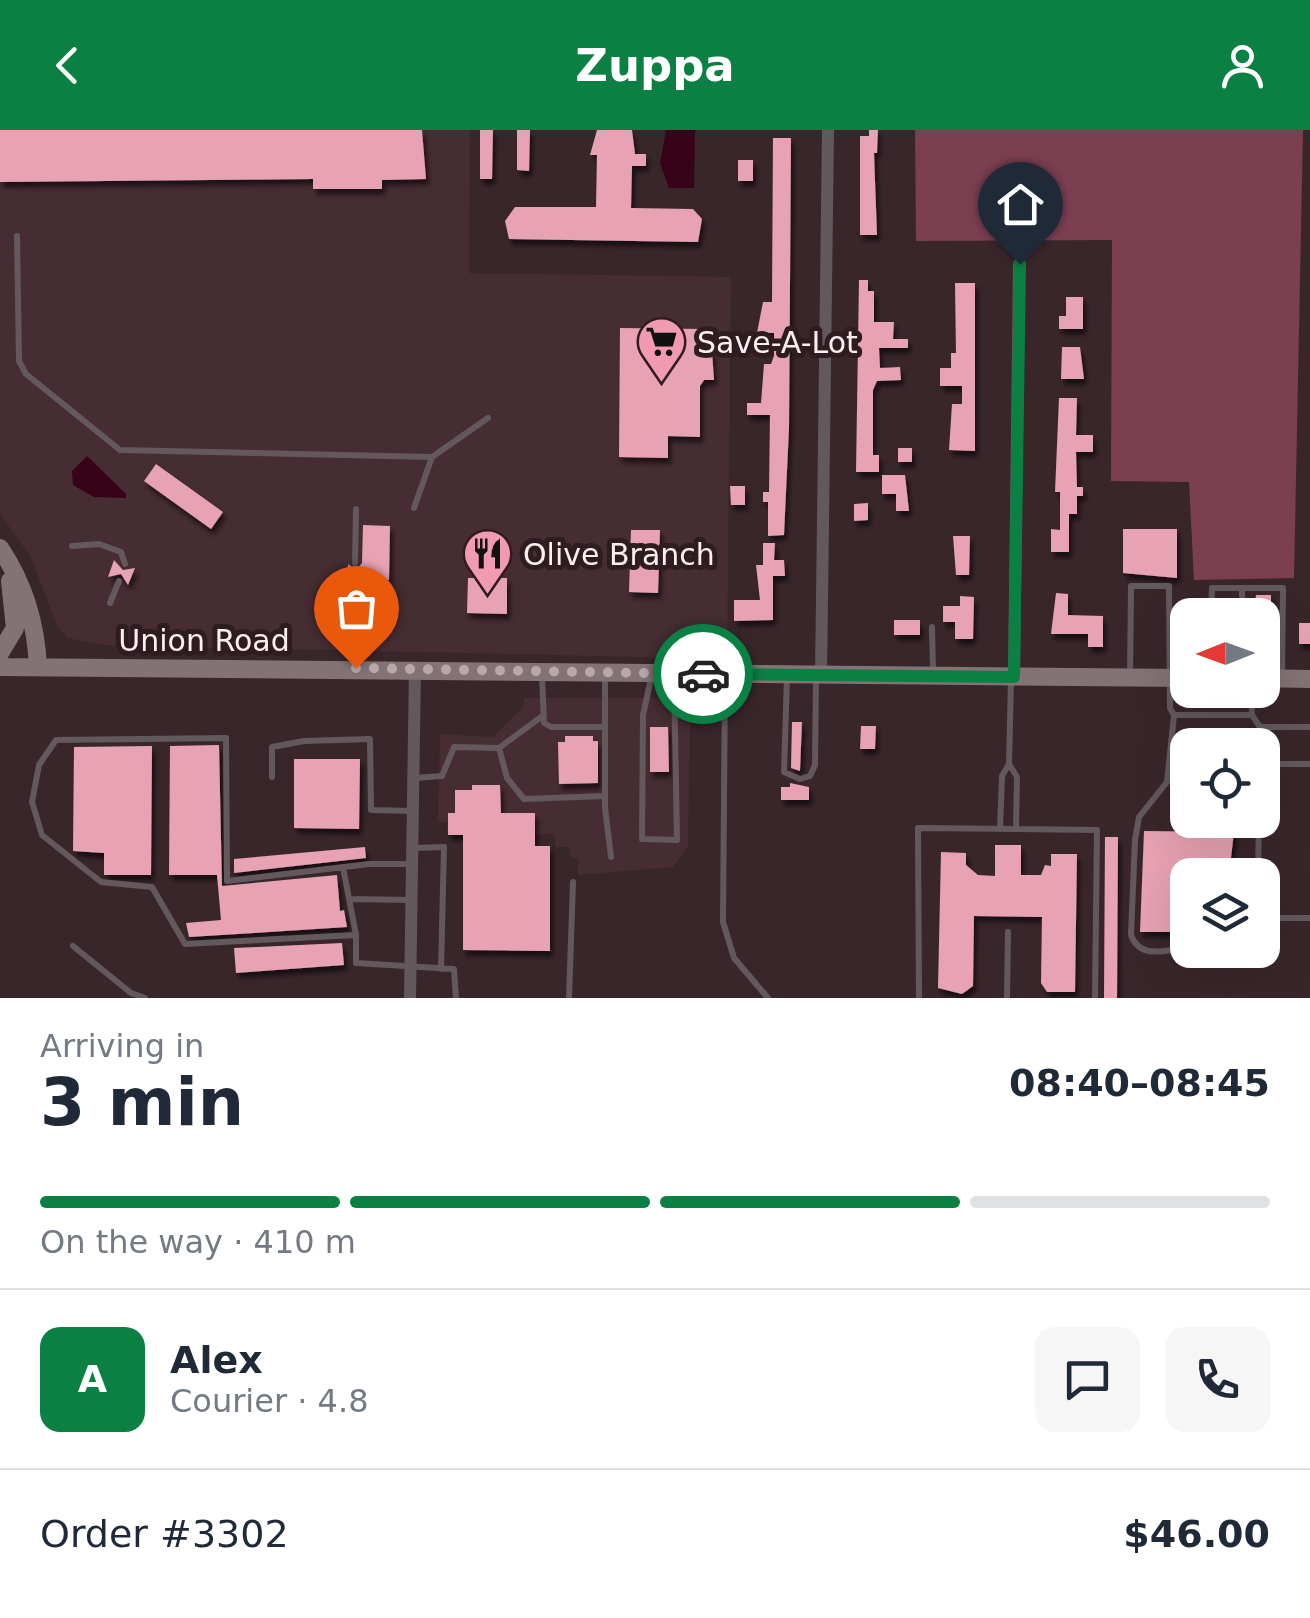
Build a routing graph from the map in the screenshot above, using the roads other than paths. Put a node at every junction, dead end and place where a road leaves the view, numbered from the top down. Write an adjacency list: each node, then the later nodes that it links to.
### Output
1 (828, 130): 31 (street)
2 (17, 236): 5 (lane)
3 (1020, 264): 33 (street)
4 (488, 418): 5 (lane)
5 (432, 456): 6 (lane)
6 (414, 508)
7 (356, 509): 10 (lane)
8 (72, 546): 11 (lane)
9 (1, 550): 21 (main road); 23 (main road)
10 (355, 563)
11 (125, 564)
12 (355, 580): 19 (lane)
13 (120, 582): 18 (lane)
14 (1242, 588): 16 (lane); 17 (lane); 36 (lane)
15 (1170, 598): 34 (lane)
16 (1212, 598)
17 (1242, 598)
18 (110, 603)
19 (354, 608)
20 (932, 628): 32 (lane)
21 (0, 653)
22 (0, 667): 23 (main road, Union Road)
23 (38, 667): 24 (main road, Union Road)
24 (415, 668): 25 (main road, Union Road); 51 (street)
25 (542, 670): 26 (main road, Union Road); 42 (lane)
26 (605, 672): 27 (main road, Union Road); 43 (lane)
27 (652, 673): 28 (main road, Union Road); 28 (lane)
28 (674, 673): 29 (main road, Union Road)
29 (725, 674): 30 (main road, Union Road); 75 (lane)
30 (787, 676): 31 (main road, Union Road); 31 (lane)
31 (819, 676): 32 (main road, Union Road)
32 (933, 677): 33 (main road, Union Road)
33 (1012, 677): 34 (main road, Union Road); 47 (lane)
34 (1130, 678): 35 (main road, Union Road)
35 (1170, 678)
36 (1282, 678): 37 (main road)
37 (1310, 678)
38 (1170, 708): 40 (lane)
39 (1252, 708): 41 (lane)
40 (1174, 715): 41 (lane); 68 (lane)
41 (1252, 715): 44 (lane)
42 (542, 718): 43 (lane); 46 (lane)
43 (604, 727): 52 (lane)
44 (1260, 727): 45 (lane)
45 (1310, 727)
46 (499, 748): 51 (lane); 52 (lane)
47 (1009, 764): 54 (lane); 55 (lane)
48 (1280, 764): 49 (lane)
49 (1310, 764)
50 (272, 777): 53 (lane)
51 (413, 778): 53 (street)
52 (605, 796): 57 (lane)
53 (413, 811): 56 (street)
54 (1000, 829): 55 (lane); 76 (lane)
55 (1016, 829): 78 (lane)
56 (412, 848): 58 (street); 70 (lane)
57 (610, 857)
58 (412, 864): 59 (lane); 62 (street)
59 (343, 867): 61 (lane); 66 (lane)
60 (572, 882): 74 (lane)
61 (350, 899): 62 (lane); 66 (lane)
62 (412, 900): 69 (street)
63 (1280, 918): 64 (lane)
64 (1310, 918)
65 (1008, 932): 77 (lane)
66 (356, 935): 69 (lane)
67 (74, 946): 71 (lane)
68 (1170, 950)
69 (410, 966): 70 (lane); 72 (street)
70 (441, 968): 73 (lane)
71 (146, 998)
72 (410, 998)
73 (456, 998)
74 (569, 998)
75 (768, 998)
76 (919, 998)
77 (1006, 998)
78 (1095, 998)

